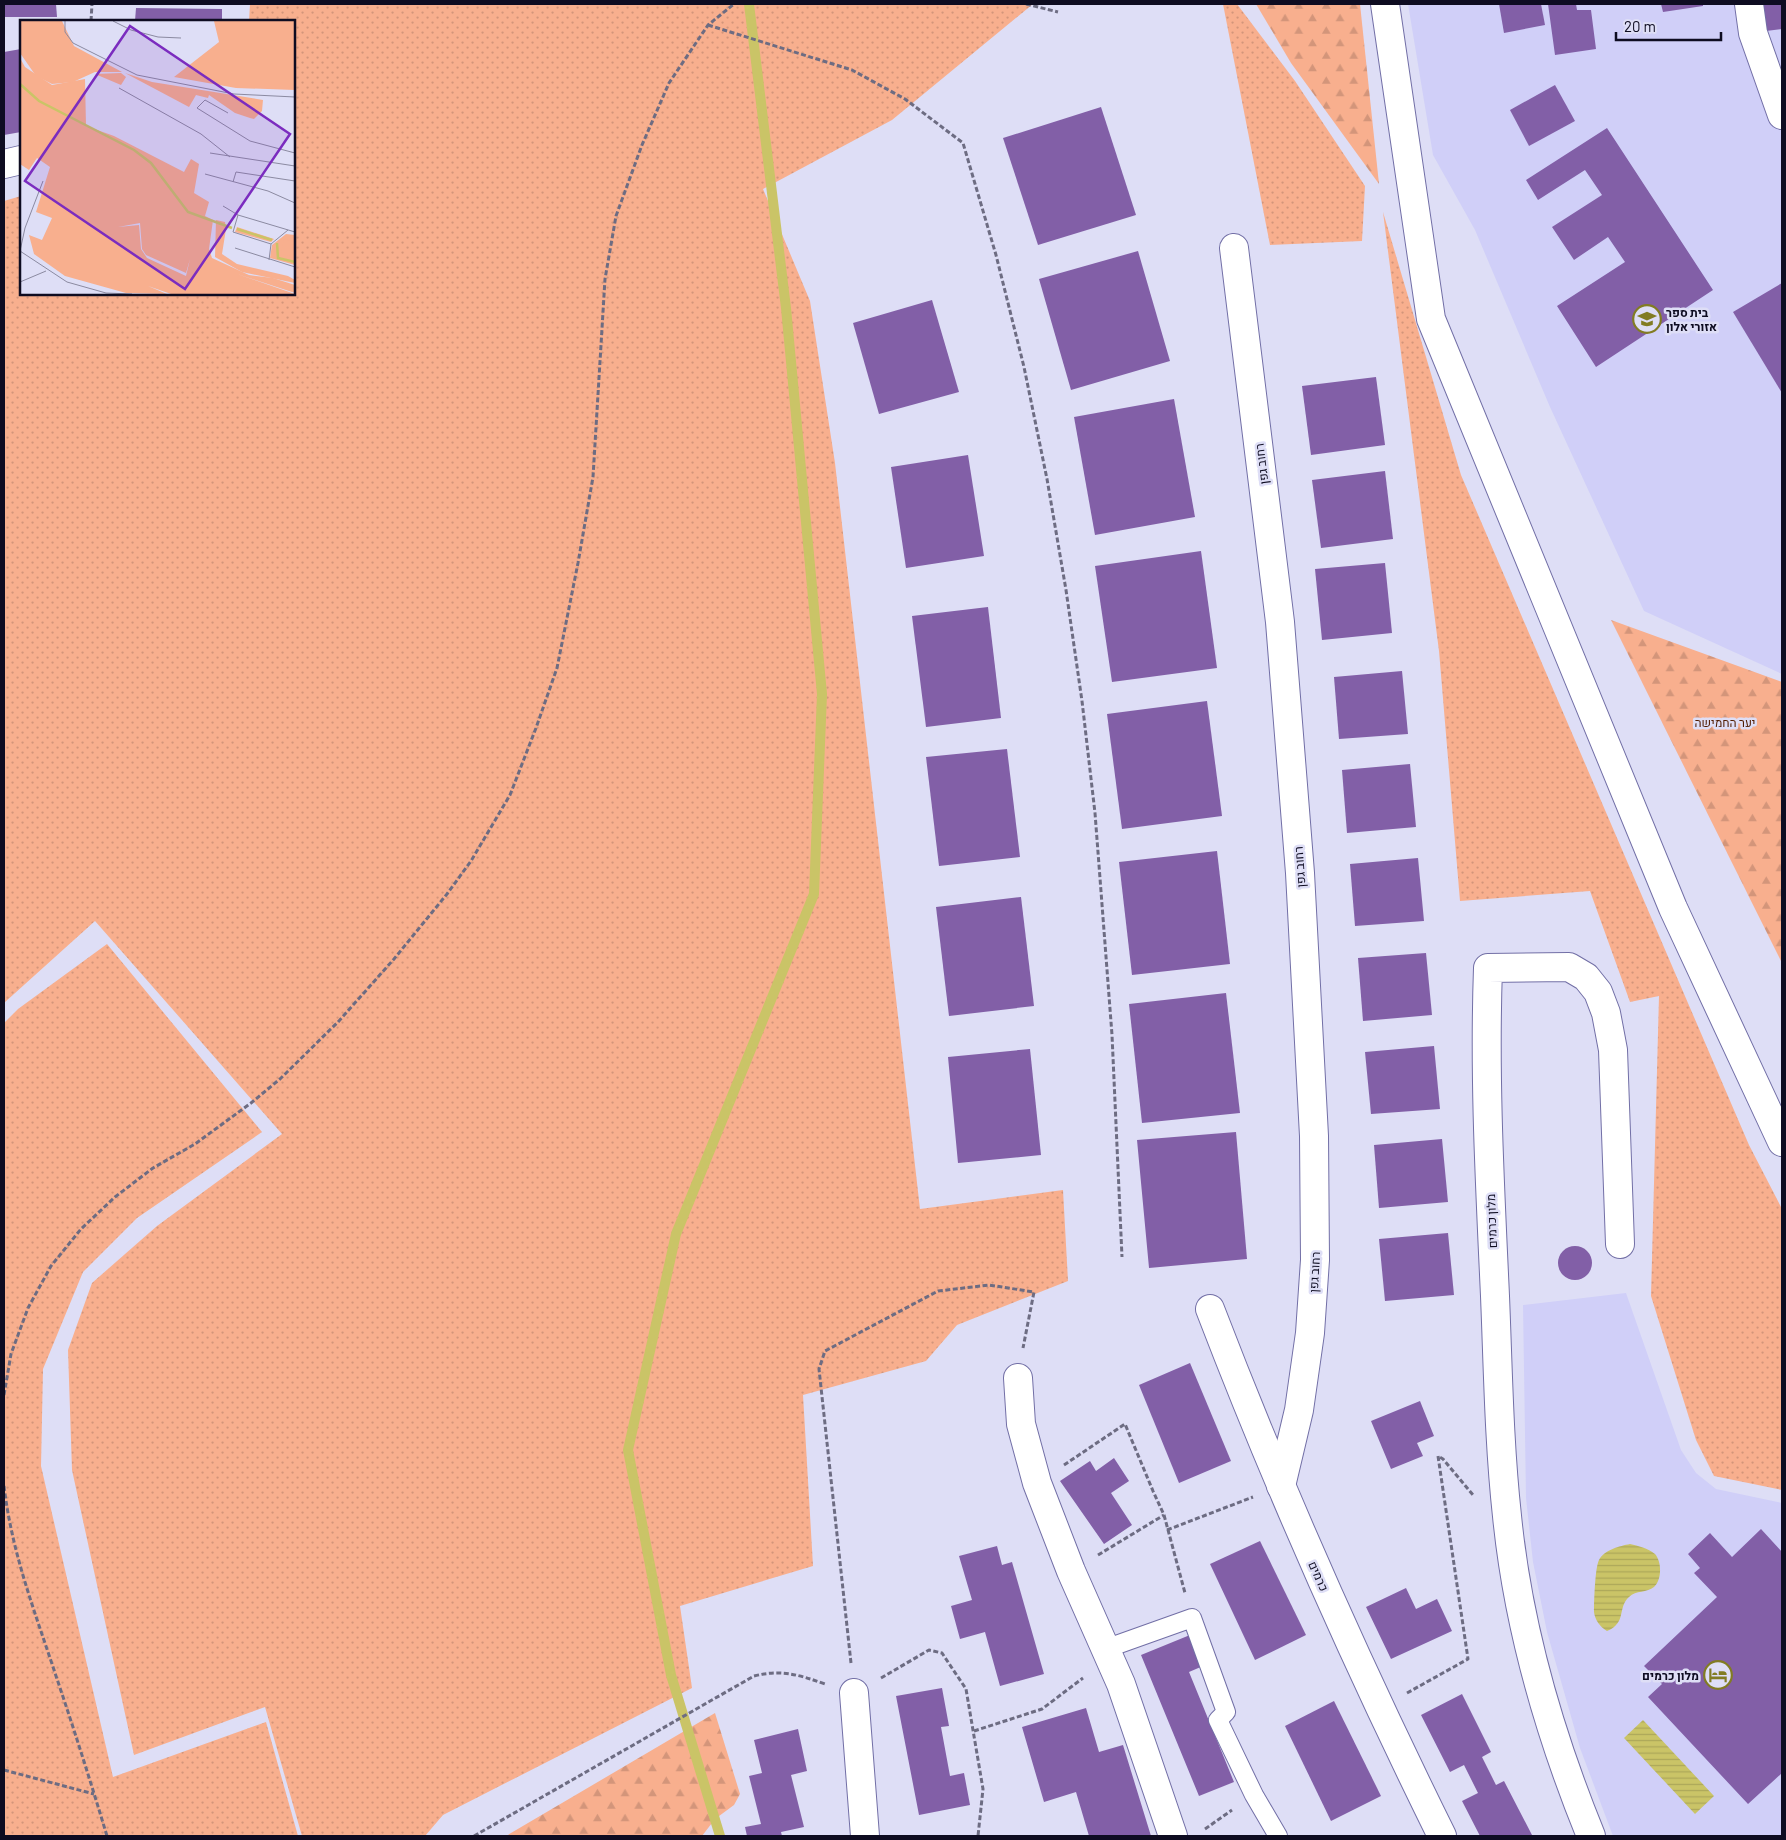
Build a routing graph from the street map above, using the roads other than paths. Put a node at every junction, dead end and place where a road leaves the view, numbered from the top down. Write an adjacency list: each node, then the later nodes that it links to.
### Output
1 (1385, 4): 7 (street)
2 (1749, 4): 3 (street)
3 (1782, 115)
4 (20, 160): 5 (street)
5 (4, 164)
6 (1234, 248): 11 (street, רחוב גפן)
7 (1782, 1142)
8 (1620, 1244): 18 (street, מלון כרמים)
9 (1210, 1309): 11 (street, כרמים)
10 (1018, 1378): 12 (street)
11 (1281, 1486): 17 (street, כרמים)
12 (1109, 1656): 15 (street); 16 (lane)
13 (854, 1694): 14 (street)
14 (865, 1836)
15 (1173, 1836)
16 (1278, 1836)
17 (1442, 1836)
18 (1591, 1836)

